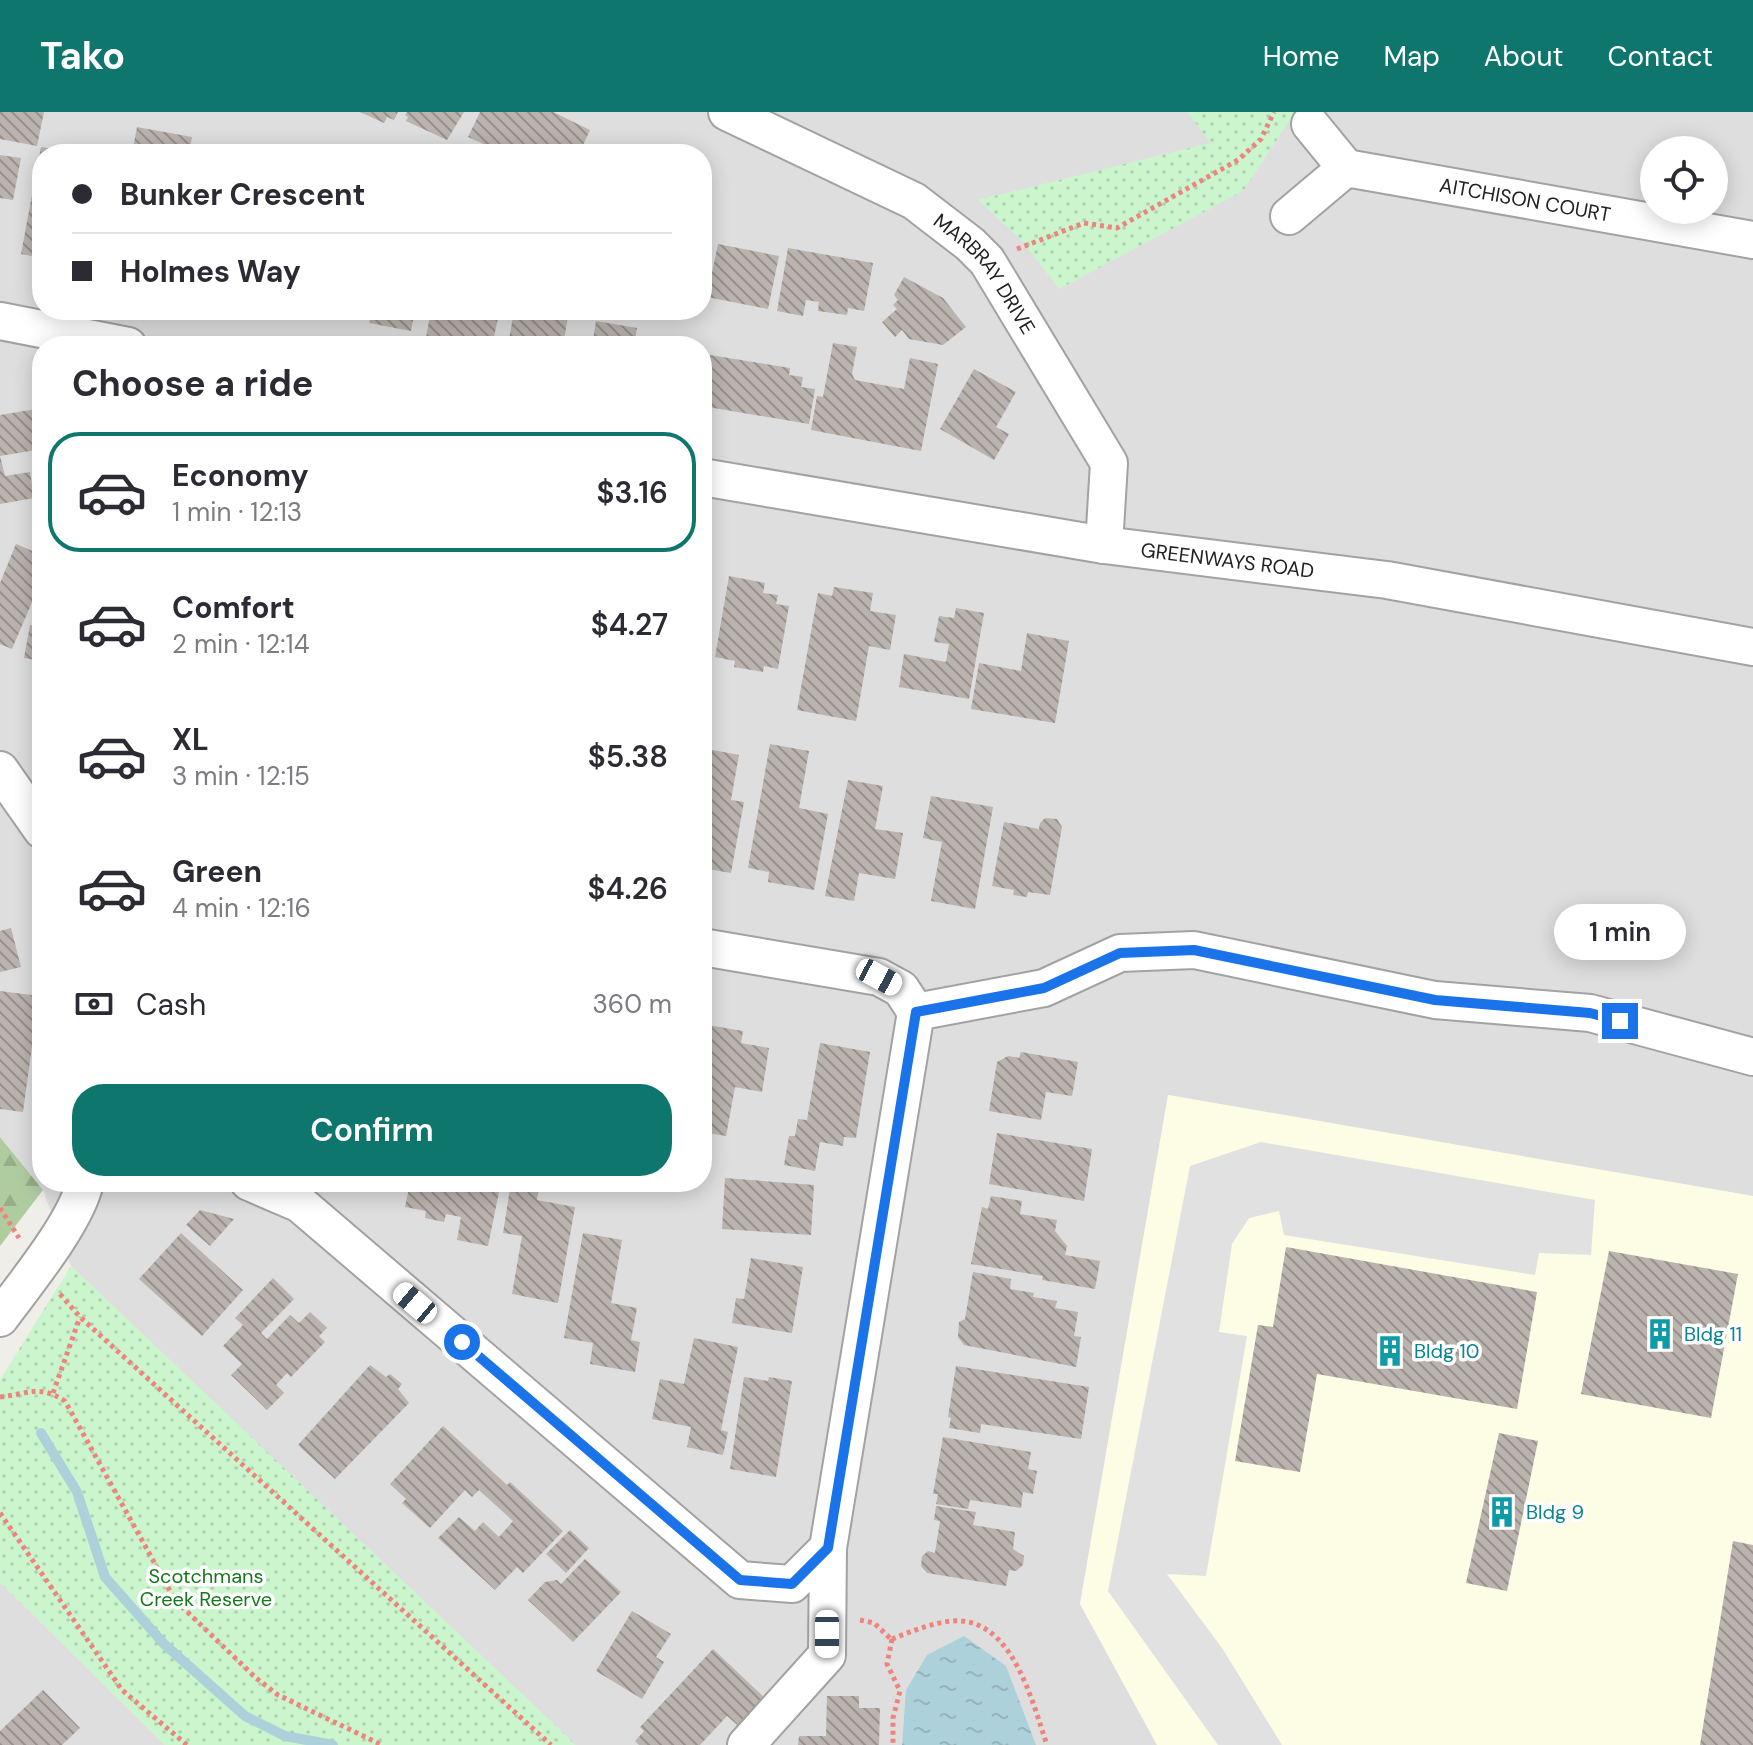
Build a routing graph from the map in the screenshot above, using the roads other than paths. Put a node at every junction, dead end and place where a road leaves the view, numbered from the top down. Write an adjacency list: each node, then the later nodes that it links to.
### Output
1 (727, 112): 9 (street, MARBRAY DRIVE)
2 (1310, 124): 3 (street)
3 (1346, 168): 4 (street); 5 (street, AITCHISON COURT)
4 (1289, 216)
5 (1753, 240)
6 (0, 321): 7 (street)
7 (77, 336)
8 (712, 479): 9 (street, GREENWAYS ROAD)
9 (1104, 545): 10 (street, GREENWAYS ROAD)
10 (1753, 647)
11 (20, 785): 12 (street)
12 (32, 810)
13 (712, 949): 14 (street)
14 (916, 1012): 15 (street); 19 (street)
15 (1753, 1057)
16 (83, 1192): 18 (street)
17 (272, 1192): 19 (street)
18 (0, 1318)
19 (828, 1548): 20 (street)
20 (746, 1745)

